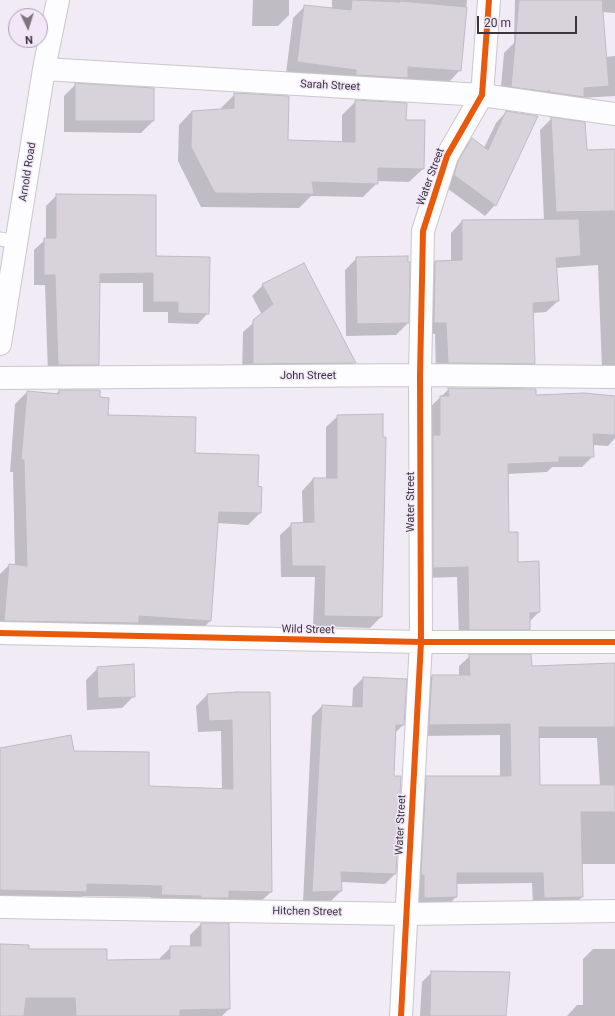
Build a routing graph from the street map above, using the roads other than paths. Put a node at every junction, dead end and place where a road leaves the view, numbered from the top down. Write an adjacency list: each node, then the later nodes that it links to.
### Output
1 (58, 0): 3 (street, Arnold Road)
2 (489, 0): 4 (street, Water Street)
3 (44, 69): 4 (street, Sarah Street); 6 (street, Arnold Road)
4 (482, 95): 5 (street, Sarah Street); 8 (street, Water Street)
5 (615, 114)
6 (8, 241): 7 (street, Arnold Road)
7 (0, 344)
8 (420, 375): 9 (street, John Street); 10 (street, John Street); 12 (street, Water Street)
9 (615, 377)
10 (0, 378)
11 (0, 633): 12 (street, Wild Street)
12 (421, 642): 13 (street, Wild Street); 16 (street, Water Street)
13 (615, 642)
14 (0, 906): 16 (street, Hitchen Street)
15 (615, 911): 16 (street, Hitchen Street)
16 (406, 914): 17 (street, Water Street)
17 (401, 1016)

